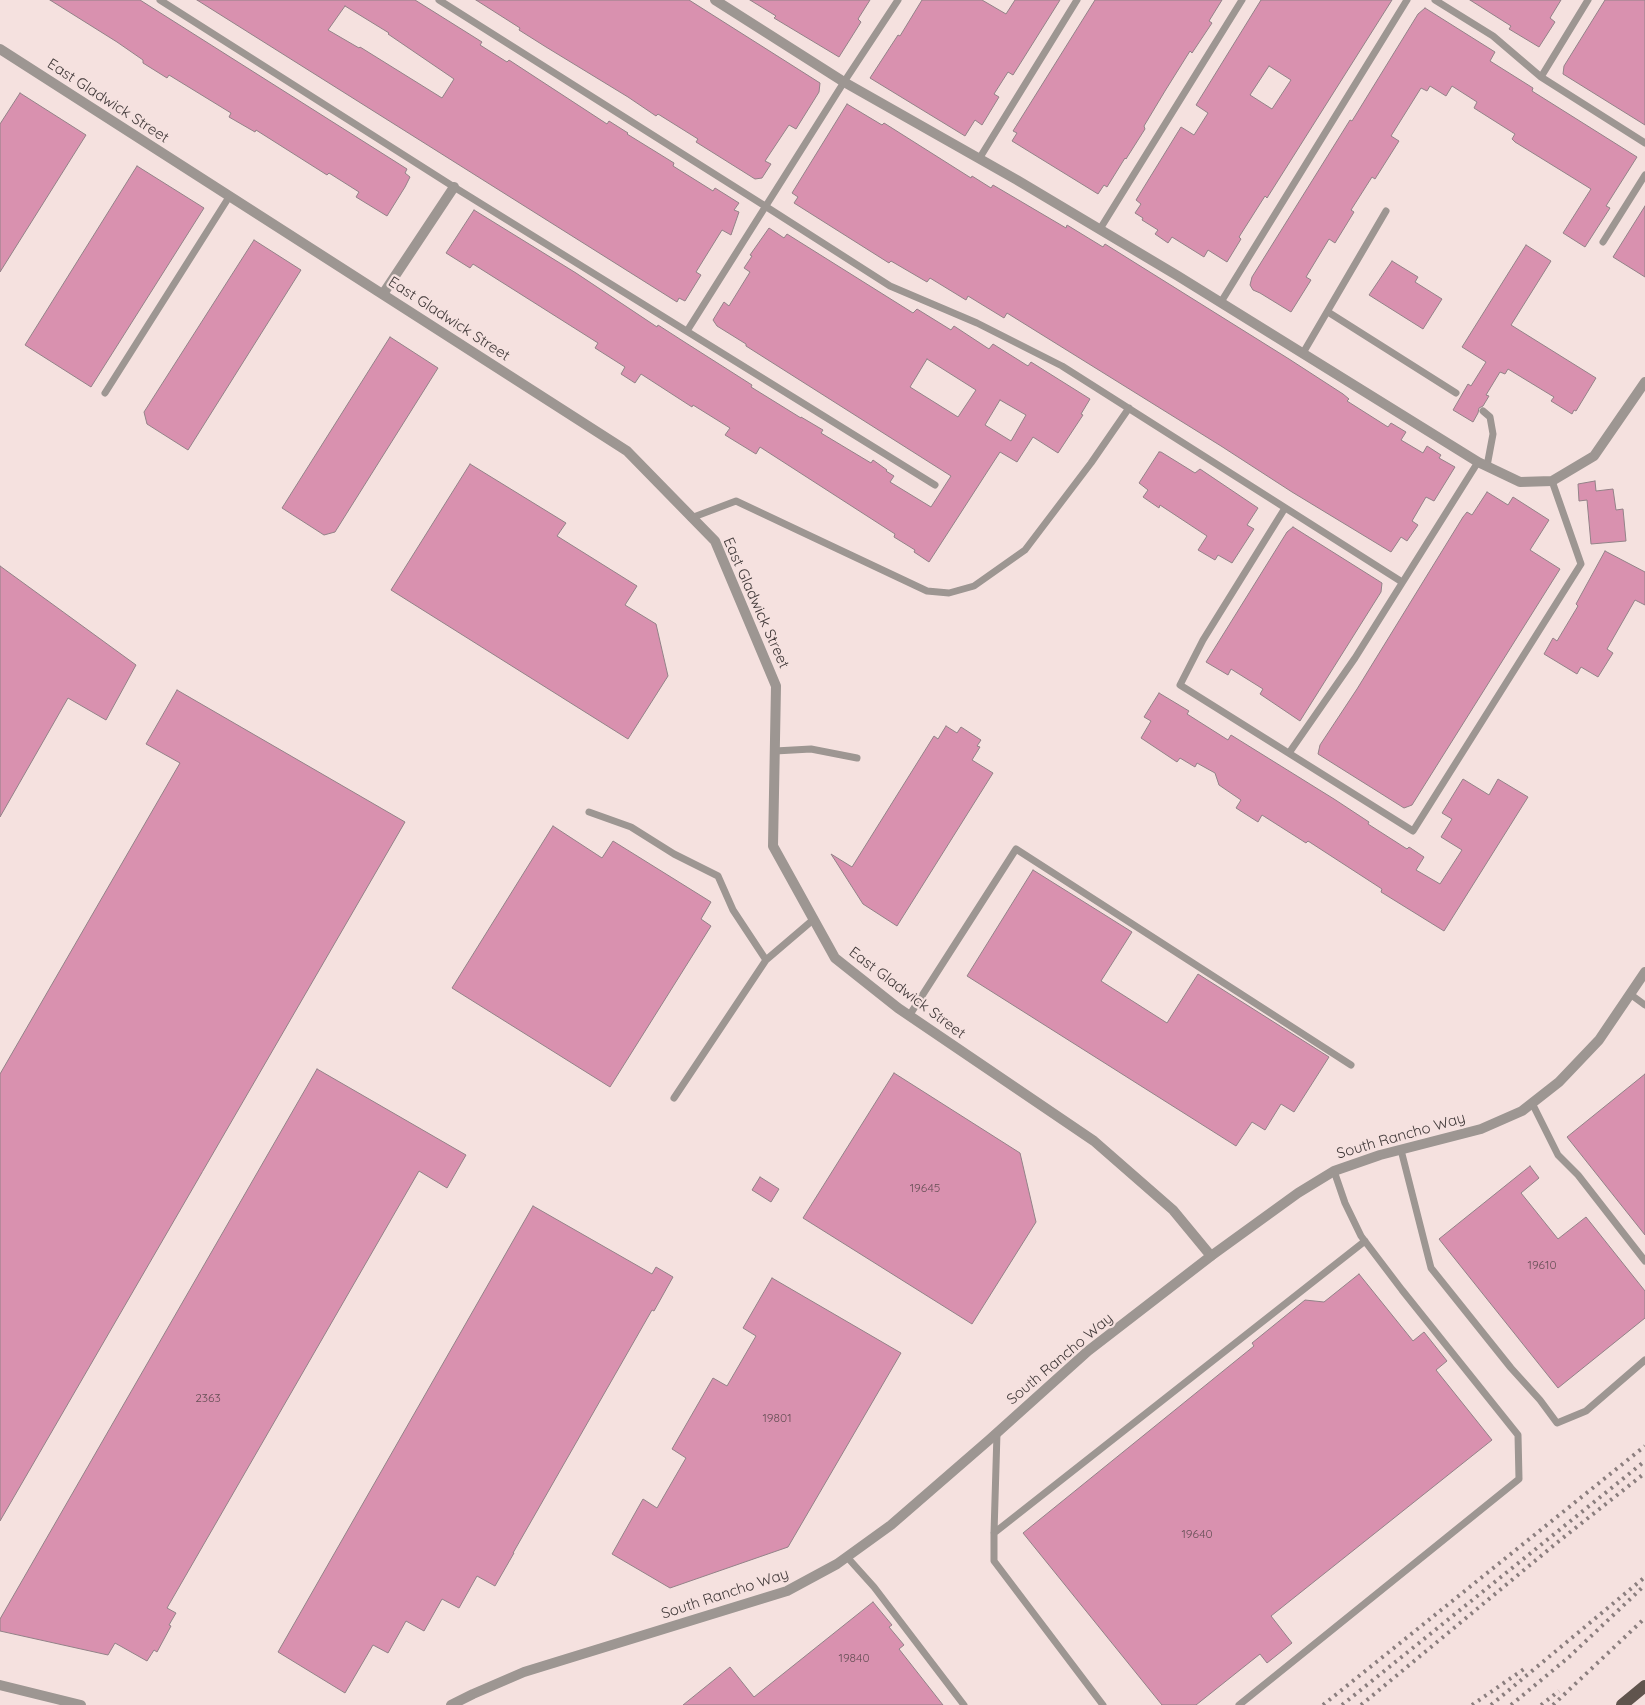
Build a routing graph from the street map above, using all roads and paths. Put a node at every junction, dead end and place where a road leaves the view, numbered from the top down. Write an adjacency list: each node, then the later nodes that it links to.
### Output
1 (160, 0): 16 (lane)
2 (439, 0): 18 (lane)
3 (715, 0): 12 (street)
4 (898, 0): 12 (lane)
5 (1077, 0): 14 (lane)
6 (1242, 0): 20 (lane)
7 (1406, 0): 23 (lane)
8 (1435, 0): 11 (lane)
9 (1588, 0): 11 (lane)
10 (0, 49): 17 (street, East Gladwick Street)
11 (1541, 77): 13 (lane)
12 (844, 82): 14 (street); 18 (lane)
13 (1645, 143)
14 (979, 159): 20 (street)
15 (1645, 175): 21 (lane)
16 (454, 187): 22 (street); 25 (lane)
17 (229, 197): 22 (street, East Gladwick Street); 28 (lane)
18 (766, 206): 25 (lane); 30 (lane)
19 (1386, 211): 24 (lane)
20 (1100, 229): 23 (street)
21 (1603, 242)
22 (383, 294): 36 (street, East Gladwick Street)
23 (1221, 302): 26 (street)
24 (1328, 312): 26 (lane); 29 (lane)
25 (687, 331): 34 (lane)
26 (1303, 353): 32 (street)
27 (1645, 382): 33 (street)
28 (105, 393)
29 (1456, 393)
30 (1129, 408): 35 (lane); 36 (lane)
31 (1484, 411): 32 (lane)
32 (1482, 464): 33 (street); 37 (lane)
33 (1552, 481): 39 (lane)
34 (935, 484)
35 (1285, 508): 37 (lane); 39 (lane)
36 (691, 518): 38 (street, East Gladwick Street)
37 (1402, 582): 39 (lane)
38 (775, 751): 40 (lane); 42 (street, East Gladwick Street)
39 (1289, 754)
40 (857, 758)
41 (589, 812): 43 (lane)
42 (814, 919): 43 (lane); 47 (street, East Gladwick Street)
43 (766, 960): 49 (lane)
44 (1645, 972): 45 (street, South Rancho Way)
45 (1630, 994): 46 (lane); 50 (street, South Rancho Way)
46 (1645, 1005)
47 (910, 1016): 48 (lane); 54 (street, East Gladwick Street)
48 (1351, 1064)
49 (674, 1098)
50 (1532, 1103): 51 (street, South Rancho Way); 55 (lane)
51 (1401, 1150): 52 (street, South Rancho Way); 56 (lane)
52 (1334, 1172): 53 (lane); 54 (street, South Rancho Way)
53 (1364, 1241): 58 (lane); 66 (lane)
54 (1211, 1256): 57 (street, South Rancho Way)
55 (1645, 1262)
56 (1645, 1360)
57 (997, 1433): 58 (lane); 59 (street, South Rancho Way)
58 (994, 1533): 65 (lane)
59 (847, 1557): 63 (street, South Rancho Way); 64 (lane)
60 (0, 1685): 62 (street)
61 (1645, 1686): 67 (main road)
62 (81, 1705)
63 (452, 1705)
64 (964, 1705)
65 (1104, 1705)
66 (1239, 1705)
67 (1622, 1705)

